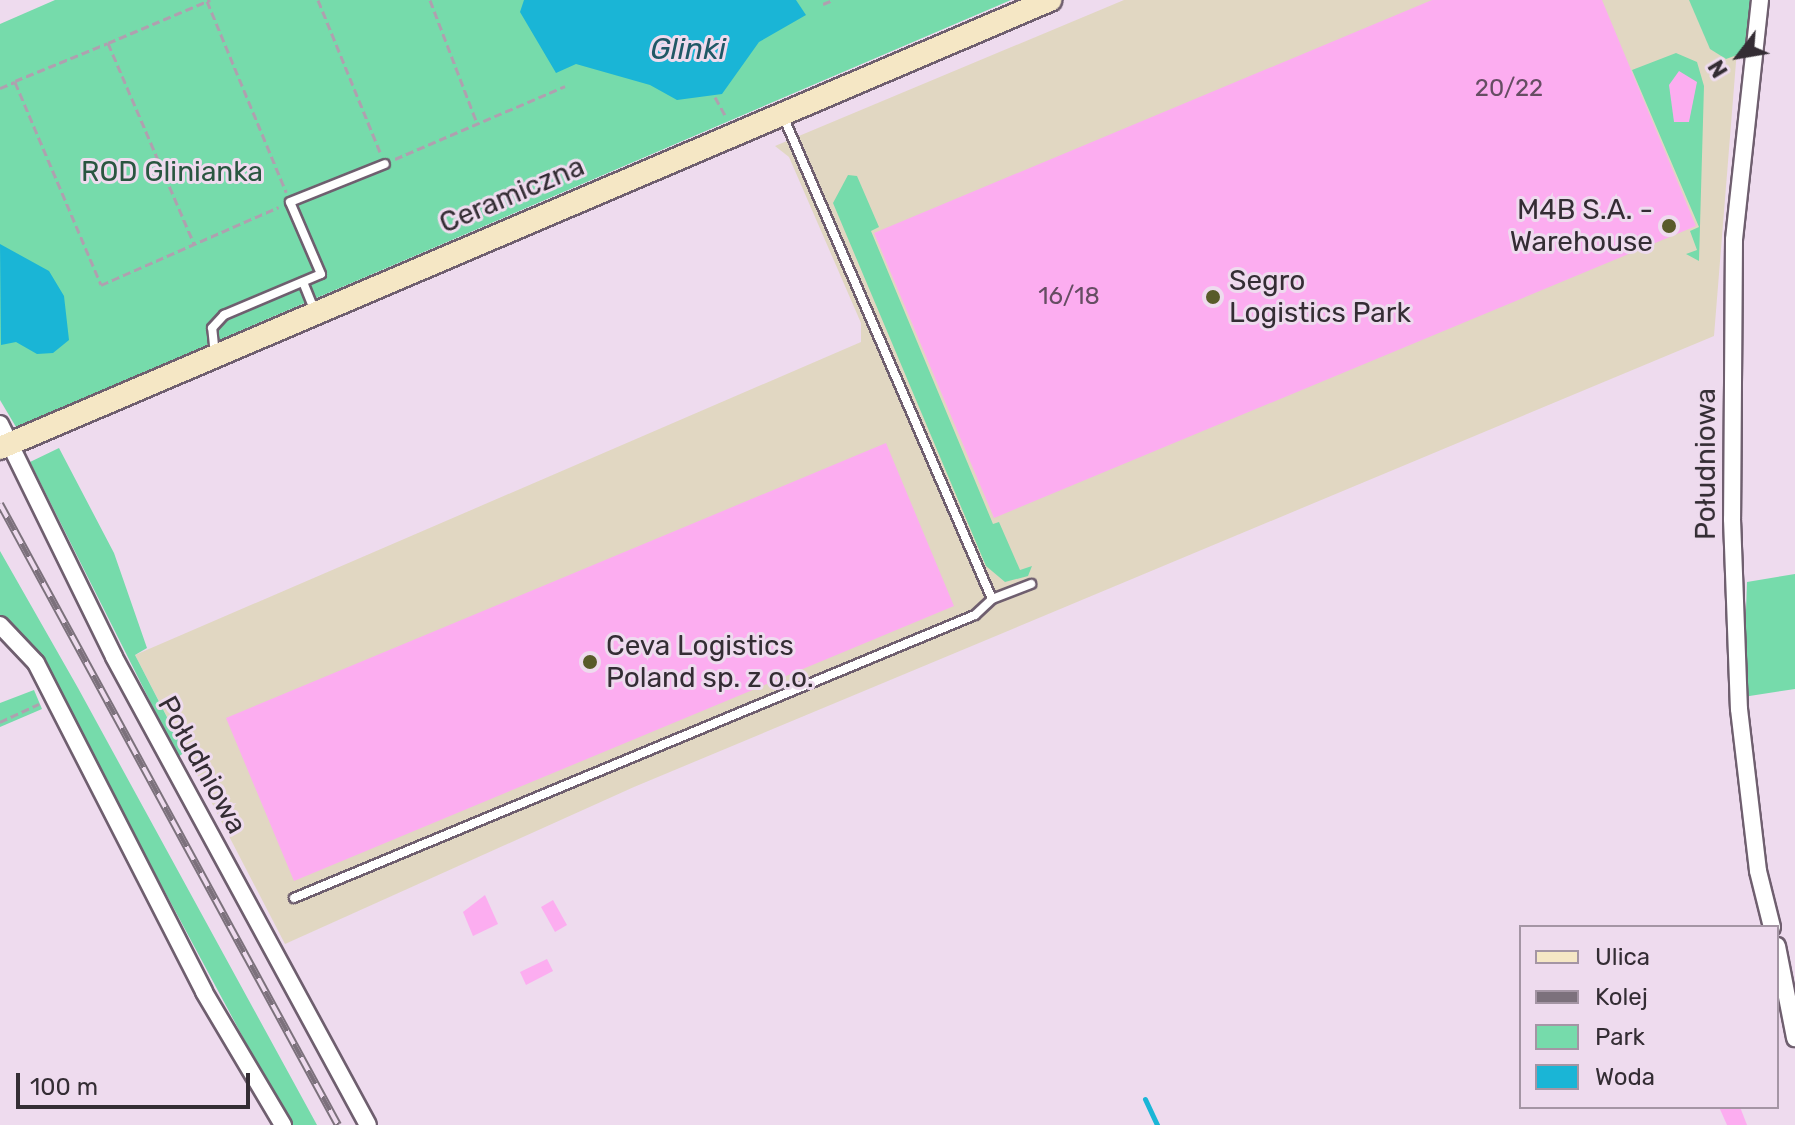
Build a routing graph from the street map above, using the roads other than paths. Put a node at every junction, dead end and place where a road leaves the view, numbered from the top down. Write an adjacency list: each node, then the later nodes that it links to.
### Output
1 (1050, 0): 3 (main road, Ceramiczna)
2 (1760, 0): 13 (street, Południowa)
3 (781, 112): 6 (main road, Ceramiczna); 10 (lane)
4 (385, 164): 5 (lane)
5 (303, 282): 6 (lane); 7 (lane)
6 (315, 312): 7 (main road, Ceramiczna)
7 (215, 355): 8 (main road, Ceramiczna)
8 (3, 439): 17 (street, Południowa)
9 (1031, 584): 10 (lane)
10 (992, 599): 12 (lane)
11 (0, 625): 16 (street)
12 (294, 898)
13 (1772, 925)
14 (1779, 956): 15 (street)
15 (1795, 1038)
16 (283, 1125)
17 (368, 1125)

